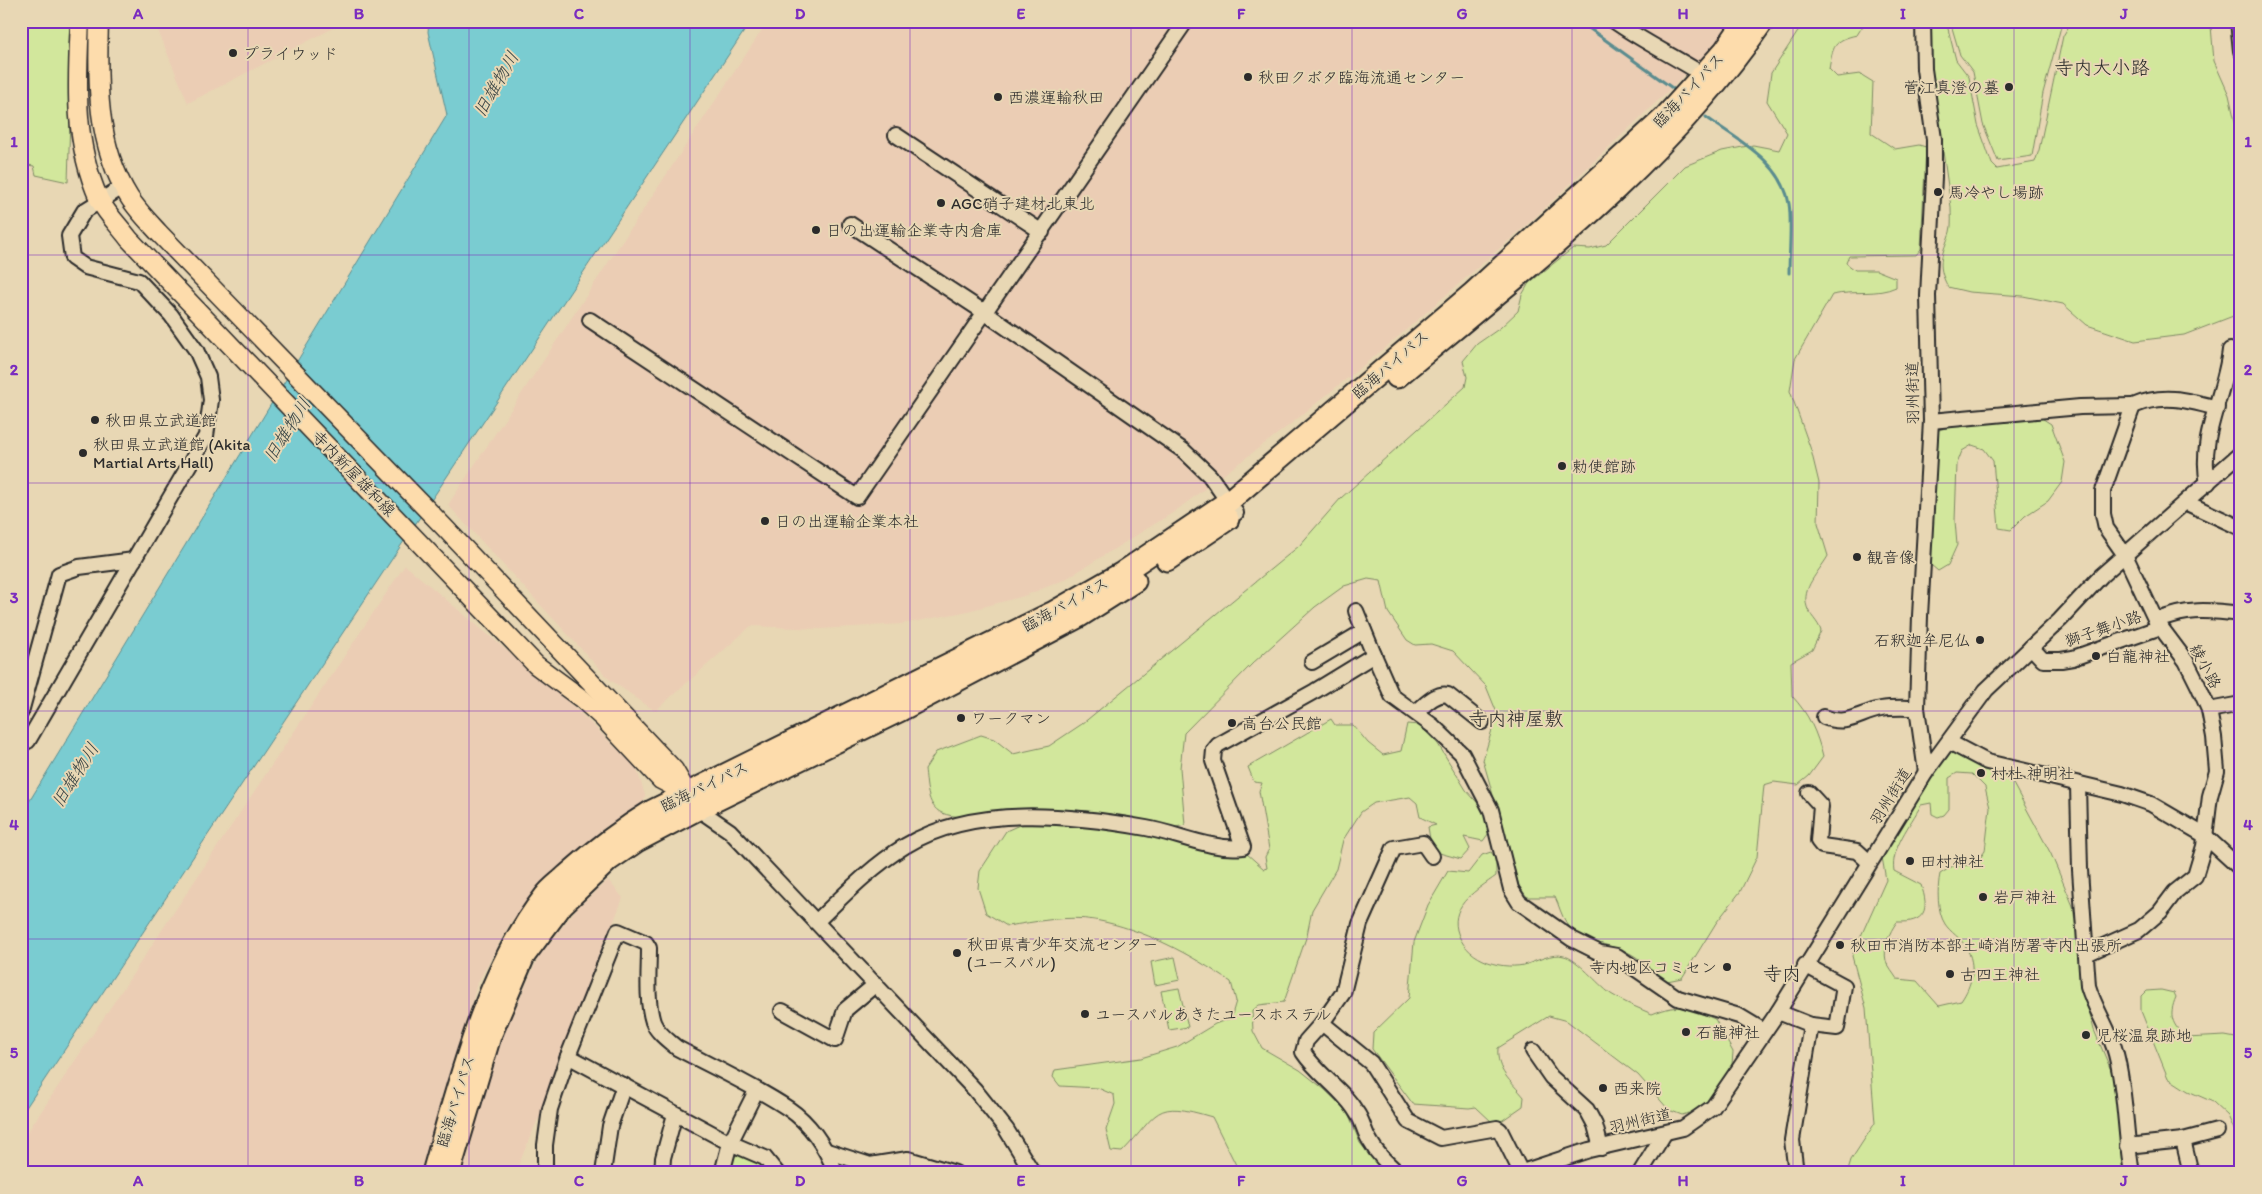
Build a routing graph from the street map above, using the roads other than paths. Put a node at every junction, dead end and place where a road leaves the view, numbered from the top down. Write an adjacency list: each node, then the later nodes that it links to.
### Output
1 (80, 21): 13 (main road, 寺内新屋雄和線)
2 (99, 21): 12 (main road, 寺内新屋雄和線)
3 (1186, 21): 15 (street)
4 (1614, 21): 10 (street)
5 (1745, 21): 10 (highway, 臨海バイパス)
6 (1763, 21): 10 (highway, 臨海バイパス)
7 (1923, 21): 21 (street, 羽州街道)
8 (2238, 21): 9 (street)
9 (2241, 51)
10 (1710, 79): 25 (highway, 臨海バイパス)
11 (896, 135): 15 (street)
12 (124, 186): 13 (street); 48 (main road, 寺内新屋雄和線)
13 (100, 201): 28 (street); 48 (main road, 寺内新屋雄和線)
14 (850, 224): 16 (street)
15 (1042, 232): 16 (street)
16 (984, 312): 17 (street); 25 (street)
17 (590, 320)
18 (2230, 350): 20 (street)
19 (2133, 406): 20 (street); 21 (street); 27 (street, 綾小路)
20 (2217, 408): 23 (street)
21 (1931, 421): 37 (street, 羽州街道)
22 (2241, 453): 23 (street)
23 (2208, 483): 24 (street)
24 (2187, 503): 26 (street); 27 (street)
25 (1233, 507): 48 (highway, 臨海バイパス)
26 (2241, 528)
27 (2124, 555): 31 (street, 綾小路); 33 (street)
28 (134, 560): 39 (street); 43 (street)
29 (1356, 612): 32 (street)
30 (2241, 614): 31 (street, 獅子舞小路)
31 (2159, 624): 33 (street, 獅子舞小路); 38 (street, 綾小路)
32 (1364, 631): 34 (street); 35 (street)
33 (2031, 647): 44 (street)
34 (1374, 655): 40 (street); 53 (street)
35 (1312, 662)
36 (2241, 704): 38 (street)
37 (1917, 708): 41 (street); 45 (street, 羽州街道)
38 (2209, 710): 49 (street, 綾小路)
39 (21, 712)
40 (1416, 712): 42 (street); 61 (street)
41 (1824, 717)
42 (1482, 722)
43 (21, 737)
44 (1949, 742): 45 (street); 46 (street)
45 (1926, 772): 51 (street, 羽州街道)
46 (2078, 785): 49 (street); 54 (street)
47 (1809, 793): 51 (street)
48 (693, 802): 53 (street); 75 (highway, 臨海バイパス); 76 (highway, 臨海バイパス)
49 (2204, 835): 52 (street); 54 (street, 綾小路)
50 (1432, 856): 59 (street)
51 (1869, 862): 55 (street, 羽州街道)
52 (2241, 869)
53 (816, 922): 56 (street)
54 (2086, 954): 71 (street)
55 (1805, 965): 58 (street, 羽州街道); 60 (street)
56 (876, 984): 57 (street); 84 (street)
57 (782, 1011)
58 (1778, 1012): 60 (street); 61 (street, 羽州街道)
59 (1322, 1024): 74 (street); 85 (street)
60 (1811, 1025): 87 (street)
61 (1764, 1031): 68 (street, 羽州街道)
62 (1533, 1050): 72 (street)
63 (568, 1056): 64 (street); 65 (street); 77 (street)
64 (624, 1085): 66 (street); 78 (street)
65 (756, 1091): 70 (street); 73 (street)
66 (675, 1114): 70 (street); 79 (street)
67 (2217, 1131): 69 (street)
68 (1664, 1134): 72 (street, 羽州街道); 86 (street)
69 (2183, 1140): 71 (street); 89 (street)
70 (730, 1143): 80 (street); 81 (street)
71 (2127, 1146): 88 (street)
72 (1601, 1148): 74 (street, 羽州街道)
73 (827, 1151): 82 (street); 83 (street)
74 (1520, 1172)
75 (433, 1173)
76 (449, 1173)
77 (545, 1173)
78 (603, 1173)
79 (662, 1173)
80 (722, 1173)
81 (777, 1173)
82 (836, 1173)
83 (955, 1173)
84 (1033, 1173)
85 (1398, 1173)
86 (1640, 1173)
87 (1796, 1173)
88 (2132, 1173)
89 (2191, 1173)

